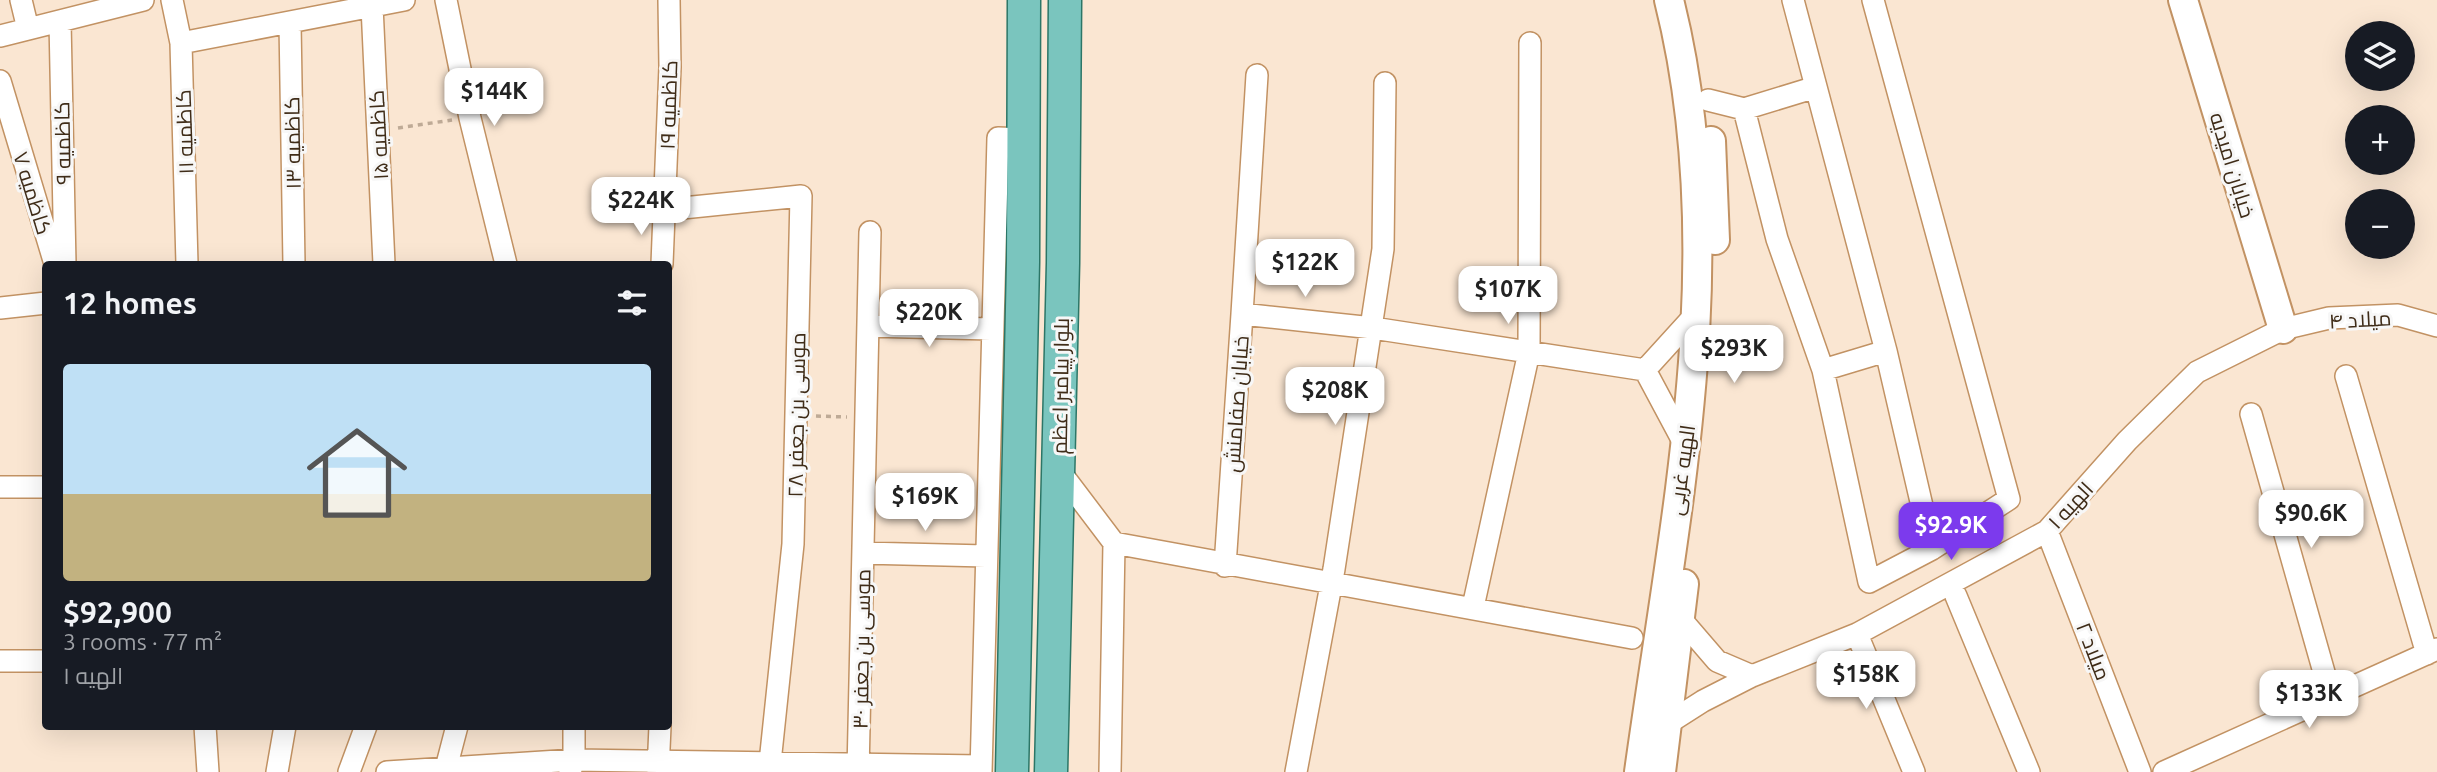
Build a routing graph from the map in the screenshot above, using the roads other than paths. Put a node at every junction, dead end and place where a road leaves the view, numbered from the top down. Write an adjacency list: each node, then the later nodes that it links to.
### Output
1 (21, 0): 17 (street)
2 (143, 0): 15 (street)
3 (172, 0): 19 (street, کاظمیه ۱۱)
4 (404, 0): 14 (street)
5 (446, 0): 35 (street)
6 (669, 0): 28 (street, کاظمیه ۱۹)
7 (1024, 0): 27 (main road, بلوار پیامبر اعظم)
8 (1065, 0): 53 (main road, بلوار پیامبر اعظم)
9 (1669, 0): 40 (street, الهیه غربی)
10 (1689, 0): 25 (street, الهیه غربی)
11 (1793, 0): 24 (street)
12 (1873, 0): 58 (street)
13 (2183, 0): 45 (street, خیابان امیدیه)
14 (372, 6): 16 (street); 34 (street, کاظمیه ۱۵)
15 (60, 21): 17 (street); 31 (street, کاظمیه ۹)
16 (290, 23): 19 (street); 33 (street, کاظمیه ۱۳)
17 (28, 29): 18 (street)
18 (0, 36)
19 (181, 43): 32 (street, کاظمیه ۱۱)
20 (1530, 43): 47 (street)
21 (1257, 75): 39 (street)
22 (0, 81): 30 (street, کاظمیه ۷)
23 (1385, 83): 43 (street)
24 (1816, 87): 26 (street); 46 (street)
25 (1709, 100): 26 (street); 65 (street, الهیه غربی)
26 (1744, 108): 49 (street)
27 (1024, 139): 44 (street); 90 (main road, بلوار پیامبر اعظم)
28 (663, 210): 36 (street, کاظمیه ۱۹); 82 (street, موسی بن جعفر ۲۸)
29 (870, 232): 41 (street, موسی بن جعفر ۳۰)
30 (54, 261)
31 (65, 261)
32 (187, 261)
33 (294, 261)
34 (384, 261)
35 (505, 261)
36 (662, 261)
37 (42, 303): 38 (street)
38 (0, 308)
39 (1242, 314): 43 (street, خیابان صفامنش); 61 (street, خیابان صفامنش)
40 (1695, 315): 48 (street); 52 (street, الهیه غربی)
41 (868, 326): 44 (street); 59 (street, موسی بن جعفر ۳۰)
42 (2437, 326): 45 (street, میلاد ۴)
43 (1373, 327): 47 (street, خیابان صفامنش); 62 (street)
44 (991, 329): 60 (street)
45 (2283, 329): 56 (street, الهیه ۱)
46 (1886, 351): 49 (street); 58 (street)
47 (1529, 352): 48 (street, خیابان صفامنش); 64 (street)
48 (1645, 370): 52 (street)
49 (1823, 370): 58 (street)
50 (2346, 376): 68 (street)
51 (2251, 414): 72 (street)
52 (1684, 443): 94 (street, الهیه غربی)
53 (1058, 469): 57 (street); 91 (main road, بلوار پیامبر اعظم)
54 (0, 487): 55 (street)
55 (42, 487)
56 (2047, 531): 66 (street, الهیه ۱); 98 (street, میلاد ۲)
57 (1114, 543): 61 (street); 92 (street)
58 (1932, 549)
59 (863, 553): 60 (street); 83 (street, موسی بن جعفر ۳۰)
60 (986, 556): 84 (street)
61 (1225, 566): 62 (street)
62 (1331, 583): 64 (street); 93 (street)
63 (1956, 596): 97 (street)
64 (1473, 607): 67 (street)
65 (1680, 618): 71 (street); 73 (street, الهیه غربی)
66 (1857, 634): 71 (street, الهیه ۱); 96 (street)
67 (1632, 638)
68 (2432, 652): 72 (street)
69 (0, 661): 70 (street)
70 (42, 661)
71 (1752, 676): 73 (street, الهیه ۱)
72 (2331, 697): 99 (street)
73 (1667, 724): 95 (street, الهیه غربی)
74 (205, 730): 86 (street)
75 (284, 730): 87 (street)
76 (365, 730): 88 (street)
77 (456, 730): 85 (street)
78 (574, 730): 80 (street)
79 (660, 730): 81 (street)
80 (572, 766): 81 (street); 85 (street)
81 (659, 766): 82 (street)
82 (770, 767): 83 (street)
83 (858, 768): 84 (street)
84 (981, 769)
85 (445, 770): 89 (street)
86 (208, 772)
87 (277, 772)
88 (349, 772)
89 (387, 772)
90 (1012, 772)
91 (1051, 772)
92 (1110, 772)
93 (1296, 772)
94 (1639, 772)
95 (1661, 772)
96 (1914, 772)
97 (2029, 772)
98 (2140, 772)
99 (2164, 772)

